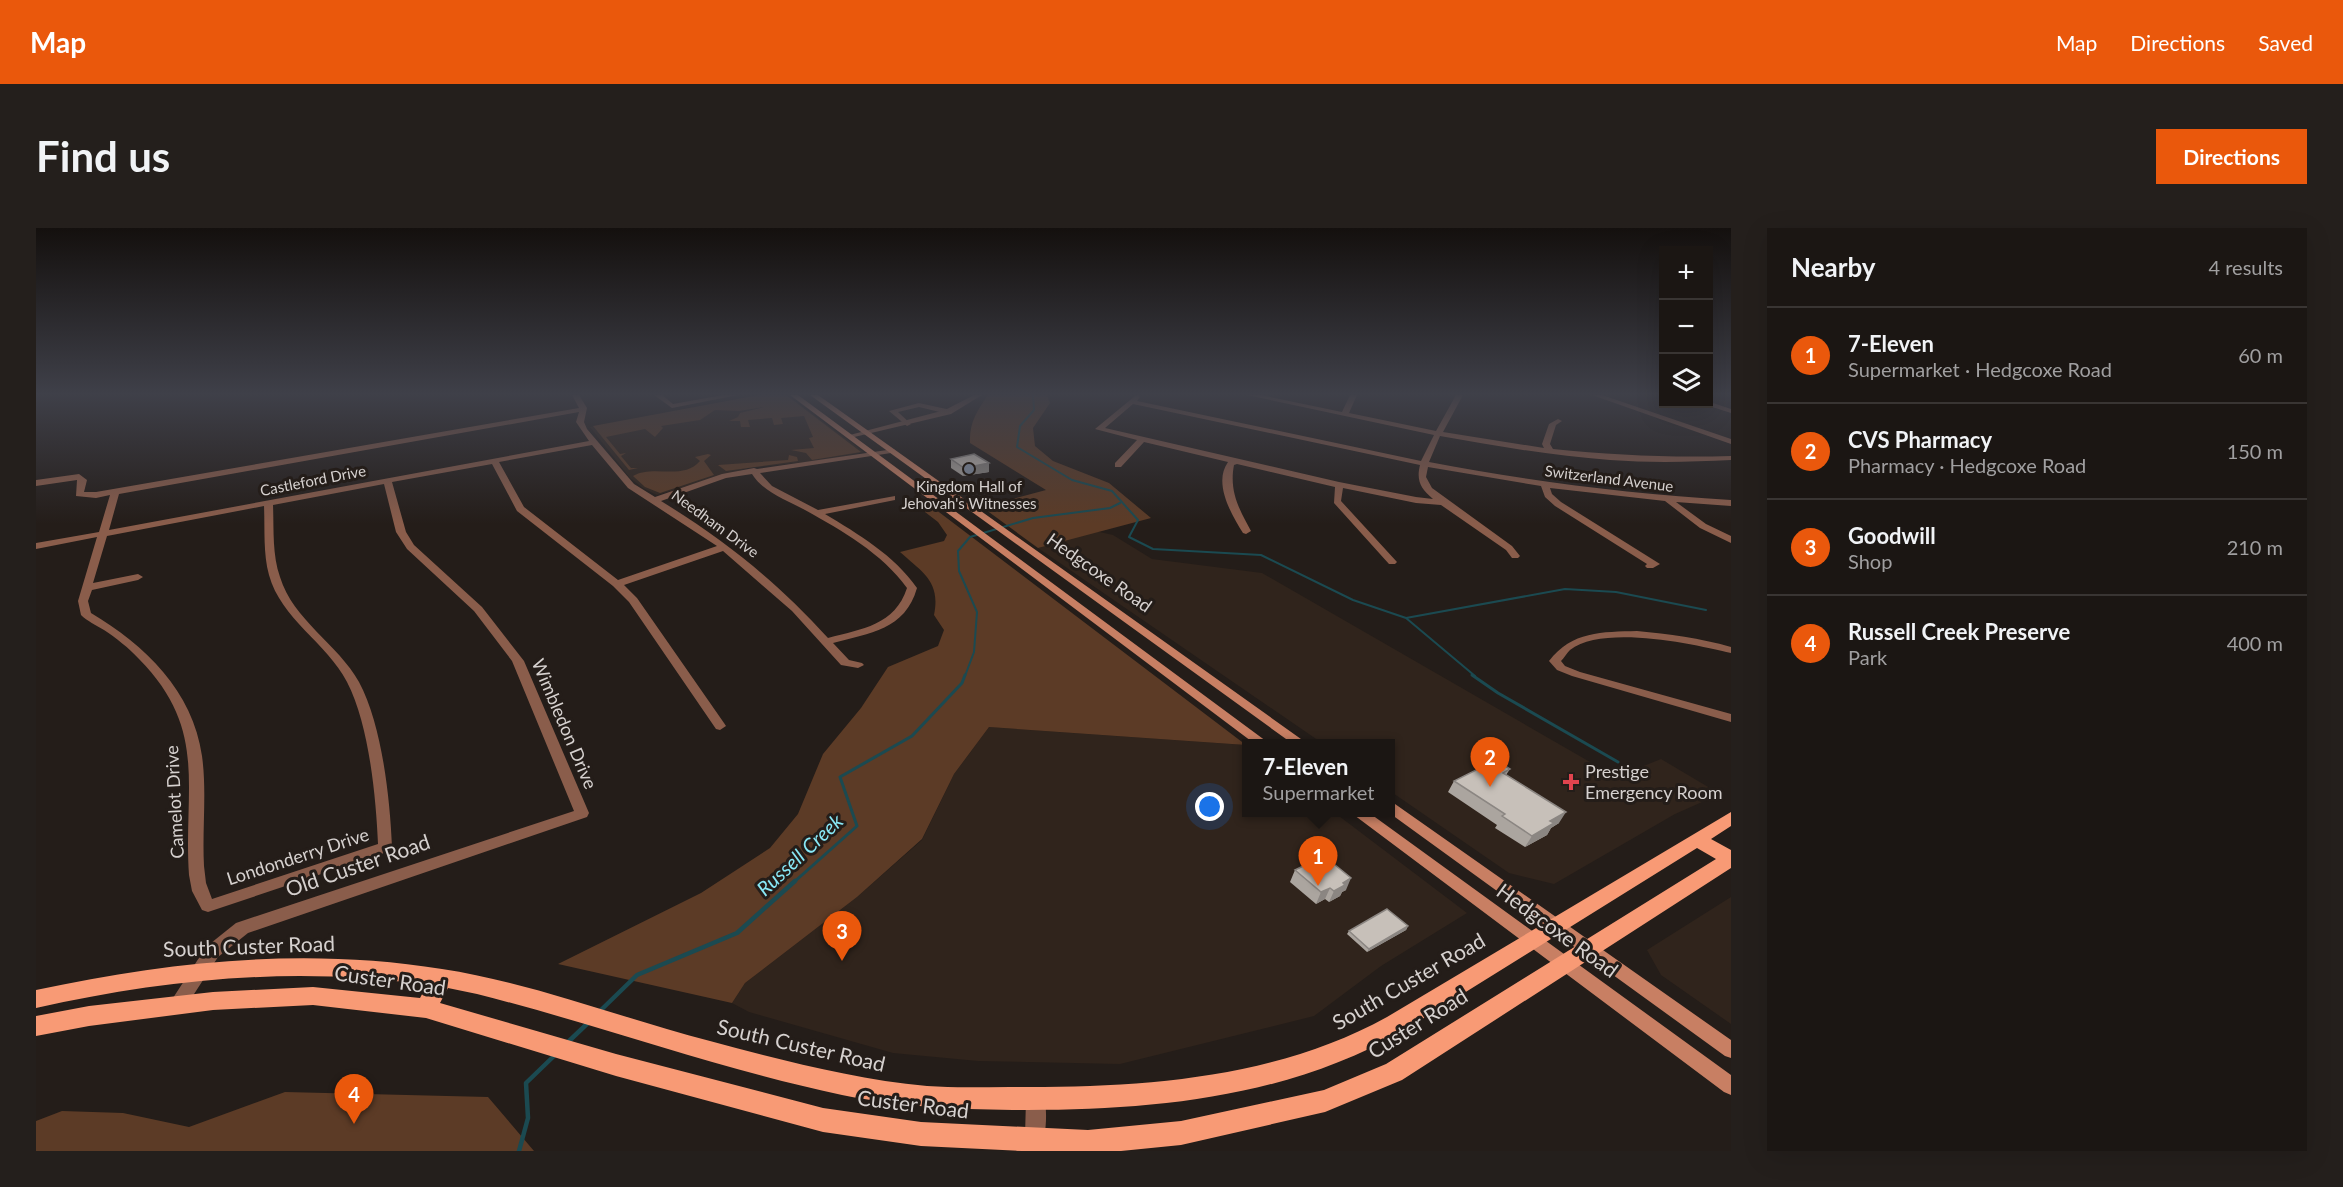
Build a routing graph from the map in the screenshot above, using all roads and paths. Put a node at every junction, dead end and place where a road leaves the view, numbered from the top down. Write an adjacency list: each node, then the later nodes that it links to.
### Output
1 (422, 438): 25 (street)
2 (592, 438): 11 (street, Needham Drive)
3 (853, 438): 14 (main road, Hedgcoxe Road)
4 (873, 438): 13 (main road, Hedgcoxe Road)
5 (1134, 438): 10 (street)
6 (1302, 438): 18 (street, Switzerland Avenue)
7 (1437, 438): 18 (street)
8 (1477, 438): 12 (street)
9 (1548, 438): 12 (street)
10 (1142, 440): 17 (street); 19 (street)
11 (595, 442): 16 (street, Castleford Drive); 27 (street, Needham Drive)
12 (1549, 450): 15 (street)
13 (891, 451): 14 (street); 44 (main road, Hedgcoxe Road)
14 (874, 454): 20 (street); 45 (main road, Hedgcoxe Road)
15 (1731, 458)
16 (494, 460): 21 (street, Castleford Drive); 42 (street)
17 (1235, 461): 23 (street); 33 (street)
18 (1425, 464): 24 (street, Switzerland Avenue); 29 (street)
19 (1118, 465)
20 (754, 470): 27 (street); 32 (street)
21 (387, 480): 30 (street, Castleford Drive); 56 (street, Wimbledon Drive)
22 (36, 483): 25 (street)
23 (1339, 485): 29 (street); 39 (street)
24 (1545, 486): 28 (street, Switzerland Avenue); 40 (street)
25 (114, 492): 34 (street, Camelot Drive)
26 (892, 498): 32 (street)
27 (655, 500): 37 (street, Needham Drive)
28 (1669, 501): 31 (street, Switzerland Avenue); 35 (street)
29 (1443, 502): 38 (street)
30 (268, 503): 34 (street, Castleford Drive); 61 (street, Londonderry Drive)
31 (1731, 503)
32 (817, 513): 46 (street)
33 (1246, 531)
34 (103, 534): 36 (street, Castleford Drive); 43 (street, Camelot Drive)
35 (1731, 540)
36 (36, 546)
37 (725, 548): 42 (street); 46 (street, Needham Drive)
38 (1515, 556)
39 (1392, 562)
40 (1650, 566)
41 (138, 577): 43 (street)
42 (617, 584): 51 (street)
43 (89, 587): 61 (street, Camelot Drive)
44 (1098, 598): 45 (main road); 49 (main road, Hedgcoxe Road)
45 (1076, 605): 52 (main road, Hedgcoxe Road)
46 (826, 642): 48 (street, Needham Drive)
47 (1731, 650): 50 (street)
48 (858, 665)
49 (1263, 716): 52 (main road); 54 (main road, Hedgcoxe Road)
50 (1731, 718)
51 (720, 726)
52 (1240, 726): 53 (main road, Hedgcoxe Road)
53 (1257, 739)
54 (1295, 739)
55 (1395, 811): 62 (main road, Hedgcoxe Road)
56 (582, 813): 66 (street, Old Custer Road)
57 (1362, 817): 63 (main road, Hedgcoxe Road)
58 (1731, 818): 59 (main road)
59 (1697, 839): 60 (main road); 62 (main road)
60 (1731, 859): 64 (main road, Custer Road)
61 (208, 906)
62 (1556, 925): 63 (main road); 64 (main road, Hedgcoxe Road)
63 (1531, 940): 65 (main road, Hedgcoxe Road); 74 (main road, South Custer Road)
64 (1588, 947): 65 (main road, Custer Road); 72 (main road, Hedgcoxe Road)
65 (1563, 963): 73 (main road, Hedgcoxe Road); 75 (main road, Custer Road)
66 (199, 971): 67 (main road, South Custer Road); 68 (main road, South Custer Road); 69 (street, Old Custer Road)
67 (442, 978): 70 (main road); 74 (main road, South Custer Road)
68 (36, 999)
69 (179, 1004): 70 (main road, Custer Road); 71 (main road, Custer Road)
70 (426, 1008): 75 (main road, Custer Road)
71 (36, 1026)
72 (1731, 1050)
73 (1731, 1086)
74 (1036, 1099): 75 (street)
75 (1036, 1147)

